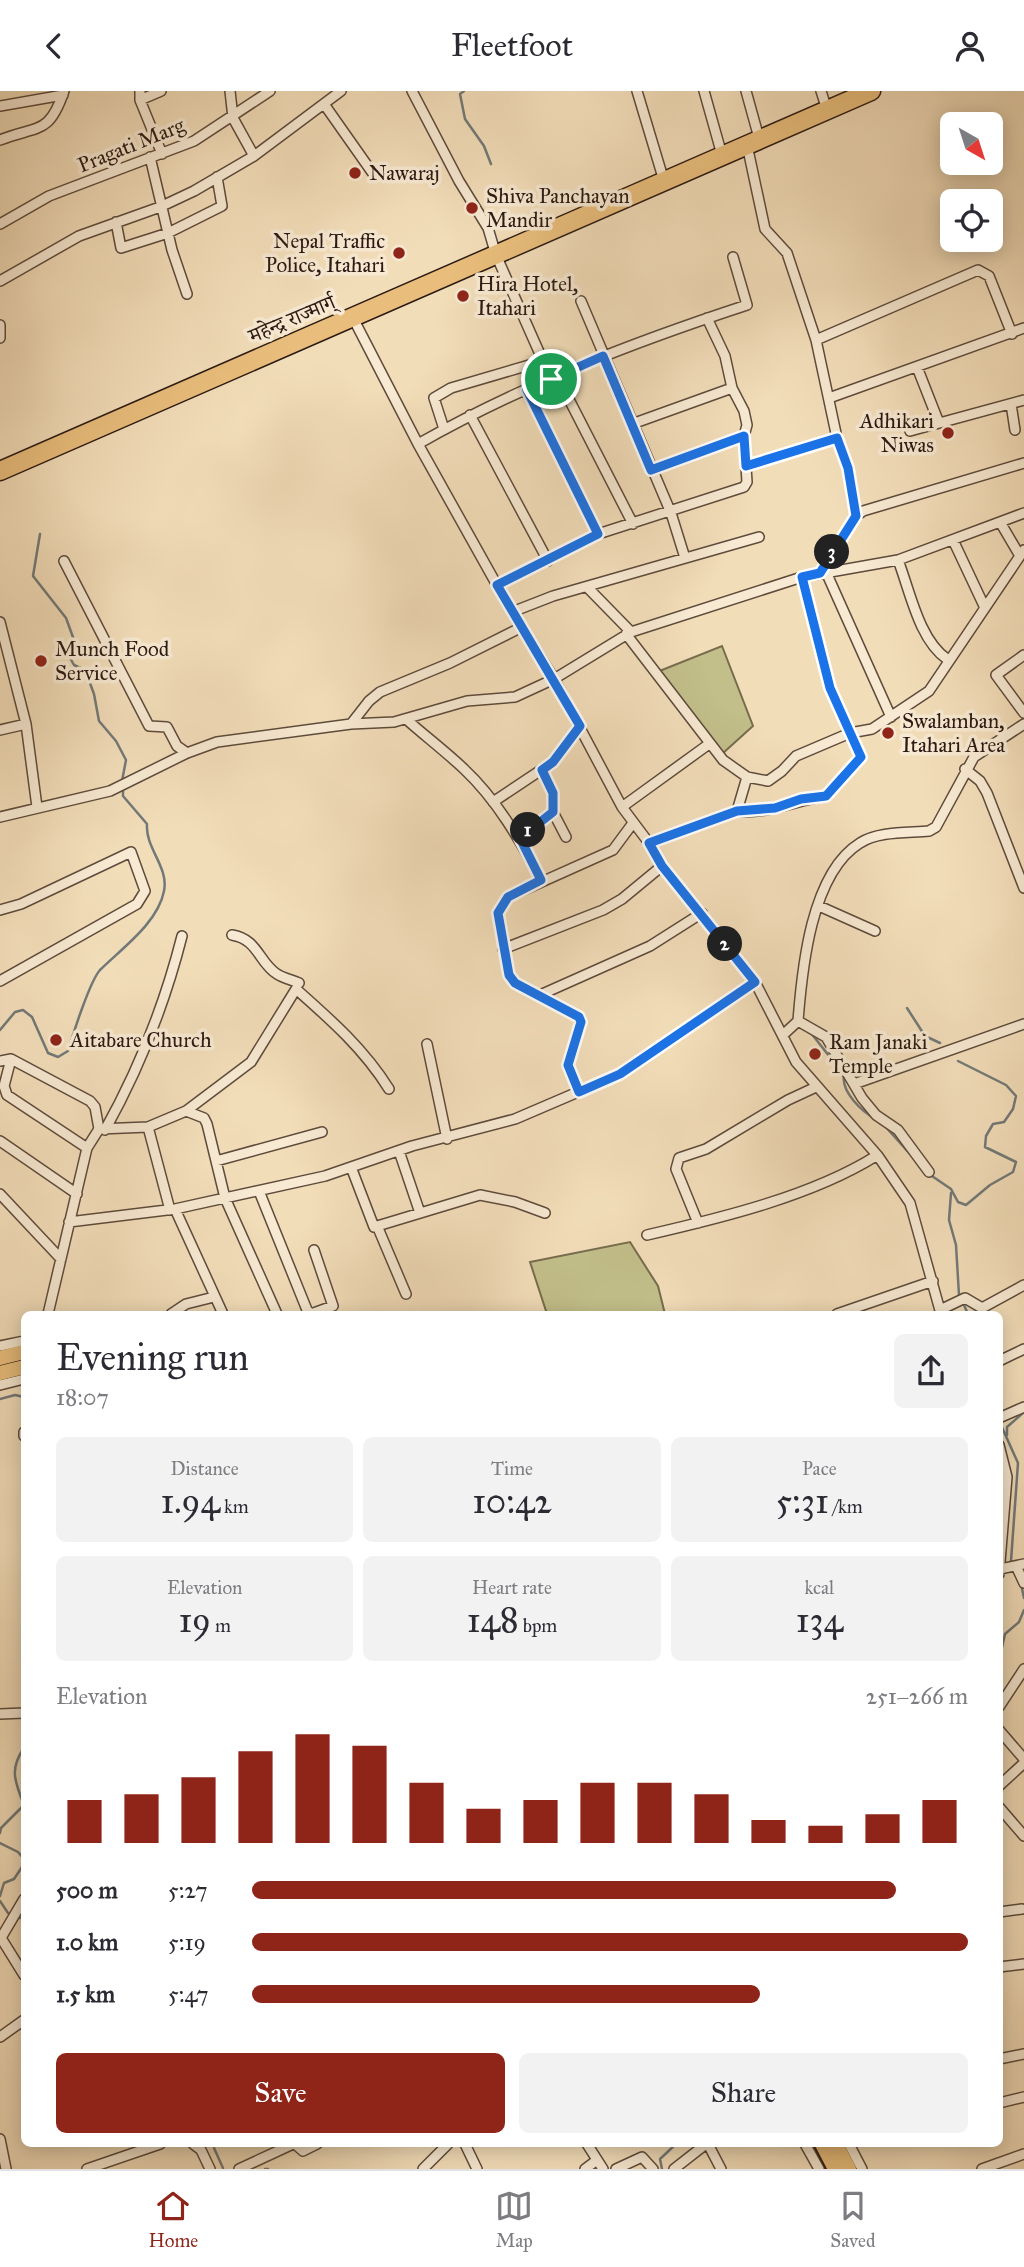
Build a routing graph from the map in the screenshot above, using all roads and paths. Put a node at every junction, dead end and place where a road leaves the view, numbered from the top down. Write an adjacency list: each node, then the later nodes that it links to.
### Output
1 (161, 91): 12 (street)
2 (230, 91): 16 (street)
3 (270, 91): 16 (street, Pragati Marg)
4 (341, 91): 13 (street)
5 (412, 91): 30 (street)
6 (637, 91): 25 (street)
7 (704, 91): 20 (street)
8 (746, 91): 18 (street)
9 (821, 91): 15 (street)
10 (871, 91): 15 (highway, महेन्द्र राज्मार्ग्)
11 (64, 93): 14 (street); 17 (street)
12 (140, 95): 19 (street)
13 (324, 104): 21 (street); 23 (street)
14 (0, 106)
15 (827, 110): 18 (highway, महेन्द्र राज्मार्ग्)
16 (233, 118): 19 (street, Pragati Marg); 21 (street)
17 (0, 140)
18 (753, 140): 20 (highway, महेन्द्र राज्मार्ग्); 41 (street)
19 (162, 154): 22 (street, Pragati Marg)
20 (722, 155): 25 (highway, महेन्द्र राज्मार्ग्)
21 (254, 156): 24 (street)
22 (150, 157): 26 (street); 28 (street, Pragati Marg)
23 (374, 175)
24 (217, 177): 26 (street); 29 (street)
25 (664, 181): 30 (highway, महेन्द्र राज्मार्ग्)
26 (160, 207): 27 (street); 29 (street)
27 (116, 222): 29 (street); 32 (street)
28 (0, 224)
29 (168, 233): 33 (street)
30 (496, 255): 35 (highway, महेन्द्र राज्मार्ग्); 43 (street)
31 (733, 257): 36 (street)
32 (0, 281)
33 (187, 294)
34 (581, 301): 42 (street)
35 (353, 318): 59 (street); 63 (highway, महेन्द्र राज्मार्ग्)
36 (707, 318): 42 (street); 46 (street)
37 (0, 325): 40 (street)
38 (1024, 328): 39 (street)
39 (1012, 334): 41 (street); 44 (street)
40 (0, 338)
41 (816, 340): 48 (street)
42 (603, 356): 45 (street); 53 (street)
43 (543, 361): 45 (street); 54 (street)
44 (917, 367): 48 (street); 52 (street)
45 (554, 378): 47 (street); 68 (street)
46 (732, 388): 53 (street); 57 (street)
47 (527, 390): 51 (street); 69 (street)
48 (829, 398): 58 (street)
49 (1024, 400): 50 (street)
50 (1011, 404): 52 (street); 55 (street)
51 (470, 415): 54 (street); 76 (street)
52 (939, 423): 56 (street)
53 (632, 424): 62 (street)
54 (444, 429): 59 (street)
55 (1015, 430)
56 (910, 431)
57 (744, 436): 61 (street); 62 (street)
58 (837, 438): 61 (street); 66 (street)
59 (418, 444): 79 (street)
60 (1024, 463): 66 (street)
61 (746, 466): 64 (street)
62 (651, 470): 64 (street)
63 (0, 471)
64 (670, 513): 68 (street); 73 (street)
65 (1024, 513): 67 (street)
66 (856, 516): 77 (street)
67 (1000, 522): 71 (street); 72 (street)
68 (633, 524): 69 (street)
69 (598, 534): 76 (street)
70 (759, 537): 73 (street)
71 (953, 540): 74 (street); 81 (street)
72 (1022, 553): 81 (street)
73 (685, 558): 80 (street)
74 (898, 560): 77 (street); 87 (street)
75 (64, 561): 99 (street)
76 (548, 561): 79 (street)
77 (823, 573): 78 (street); 90 (street)
78 (802, 577): 85 (street); 97 (street)
79 (497, 585): 82 (street)
80 (587, 587): 82 (street); 85 (street)
81 (985, 608): 87 (street)
82 (512, 612): 84 (street)
83 (0, 622): 92 (street)
84 (522, 627): 88 (street); 93 (street)
85 (629, 633): 88 (street); 98 (street)
86 (1024, 655): 89 (street)
87 (947, 659): 90 (street)
88 (554, 679): 91 (street); 95 (street)
89 (1024, 712)
90 (891, 717): 97 (street)
91 (406, 719): 93 (street); 103 (street)
92 (26, 724): 96 (street); 104 (street)
93 (351, 724): 99 (street)
94 (1024, 724): 100 (street)
95 (580, 726): 101 (street); 105 (street)
96 (0, 730)
97 (850, 733): 102 (street); 106 (street)
98 (709, 744): 102 (street); 105 (street)
99 (187, 753): 104 (street)
100 (965, 769): 115 (street); 116 (street)
101 (542, 770): 103 (street); 107 (street)
102 (747, 777): 106 (street)
103 (493, 803): 111 (street)
104 (37, 807): 108 (street)
105 (622, 807): 109 (street)
106 (737, 811): 112 (street)
107 (553, 812): 110 (street); 111 (street)
108 (0, 817)
109 (633, 823): 112 (street); 114 (street)
110 (566, 837)
111 (520, 838): 114 (street)
112 (649, 843): 113 (street)
113 (662, 866): 118 (street); 122 (street)
114 (541, 880): 122 (street)
115 (1024, 888)
116 (819, 907): 119 (street); 127 (street)
117 (0, 910): 123 (street)
118 (702, 913): 124 (street); 126 (street)
119 (875, 931)
120 (232, 935): 125 (street)
121 (181, 936): 138 (street)
122 (503, 949): 126 (street)
123 (0, 981)
124 (755, 982): 129 (street); 135 (street)
125 (299, 983)
126 (540, 995): 135 (street)
127 (798, 1021): 129 (street); 132 (street)
128 (1024, 1024): 132 (street)
129 (783, 1034): 133 (street)
130 (427, 1044): 140 (street)
131 (5, 1060): 138 (street); 142 (street)
132 (854, 1084): 147 (street)
133 (816, 1087): 144 (street); 156 (street)
134 (389, 1089): 136 (street)
135 (579, 1092): 140 (street)
136 (186, 1111): 137 (street); 145 (street)
137 (148, 1126): 138 (street); 152 (street)
138 (102, 1130): 142 (street)
139 (322, 1132): 145 (street)
140 (447, 1139): 143 (street)
141 (0, 1141): 150 (street)
142 (87, 1148): 150 (street)
143 (399, 1151): 146 (street); 153 (street)
144 (876, 1156): 156 (street); 161 (street)
145 (216, 1161): 151 (street)
146 (351, 1167): 148 (street); 157 (street)
147 (929, 1172)
148 (259, 1191): 151 (street); 169 (street)
149 (0, 1194): 160 (street)
150 (77, 1194): 155 (street)
151 (225, 1198): 152 (street); 168 (street)
152 (173, 1210): 155 (street); 164 (street)
153 (420, 1213): 154 (street); 157 (street)
154 (545, 1213)
155 (69, 1222): 160 (street)
156 (698, 1223): 158 (street)
157 (377, 1228): 163 (street)
158 (647, 1235)
159 (314, 1250): 170 (street)
160 (61, 1259): 165 (street)
161 (933, 1281): 171 (street); 172 (street)
162 (1024, 1285): 173 (street)
163 (406, 1294)
164 (215, 1297): 166 (street); 167 (street)
165 (49, 1311)
166 (176, 1311)
167 (222, 1311)
168 (276, 1311)
169 (308, 1311)
170 (319, 1311)
171 (846, 1311)
172 (940, 1311)
173 (942, 1311)
174 (21, 1342): 175 (street)
175 (0, 1346)
176 (1024, 1349): 179 (street)
177 (21, 1353): 178 (main road)
178 (0, 1358)
179 (1003, 1359)
180 (21, 1368): 181 (main road)
181 (0, 1373)
182 (21, 1380): 183 (street)
183 (0, 1385)
184 (1024, 1407): 185 (street)
185 (1003, 1415)
186 (1003, 1460): 187 (street)
187 (1003, 1499)
188 (1020, 1565): 189 (street); 190 (street)
189 (1003, 1570)
190 (1024, 1583)
191 (1024, 1669): 192 (street)
192 (1003, 1701)
193 (21, 1713): 194 (street)
194 (0, 1714)
195 (1003, 1735): 196 (street)
196 (1024, 1761): 197 (street)
197 (1003, 1782)
198 (1003, 1812): 199 (street)
199 (1024, 1836)
200 (21, 1904): 205 (street)
201 (1003, 1910): 202 (street)
202 (1023, 1911)
203 (1024, 1964): 204 (street)
204 (1003, 1967)
205 (21, 1970)
206 (21, 2022): 207 (street)
207 (0, 2037)
208 (1024, 2054): 209 (street)
209 (1003, 2058)
210 (1024, 2097): 211 (street)
211 (1003, 2102)
212 (0, 2143): 228 (street)
213 (151, 2147): 229 (street)
214 (197, 2147): 230 (street)
215 (287, 2147): 231 (street)
216 (444, 2147): 232 (street)
217 (466, 2147): 233 (street)
218 (589, 2147): 226 (street)
219 (703, 2147): 238 (street)
220 (709, 2147): 239 (street)
221 (807, 2147): 240 (street)
222 (824, 2147): 241 (main road)
223 (838, 2147): 242 (main road)
224 (851, 2147): 243 (street)
225 (1023, 2155): 227 (street)
226 (597, 2160): 234 (street); 235 (street)
227 (995, 2167): 244 (street)
228 (6, 2169)
229 (87, 2169)
230 (211, 2169)
231 (239, 2169)
232 (423, 2169)
233 (477, 2169)
234 (585, 2169)
235 (603, 2169)
236 (616, 2169): 237 (street)
237 (653, 2169)
238 (674, 2169)
239 (721, 2169)
240 (818, 2169)
241 (835, 2169)
242 (849, 2169)
243 (862, 2169)
244 (982, 2169)

